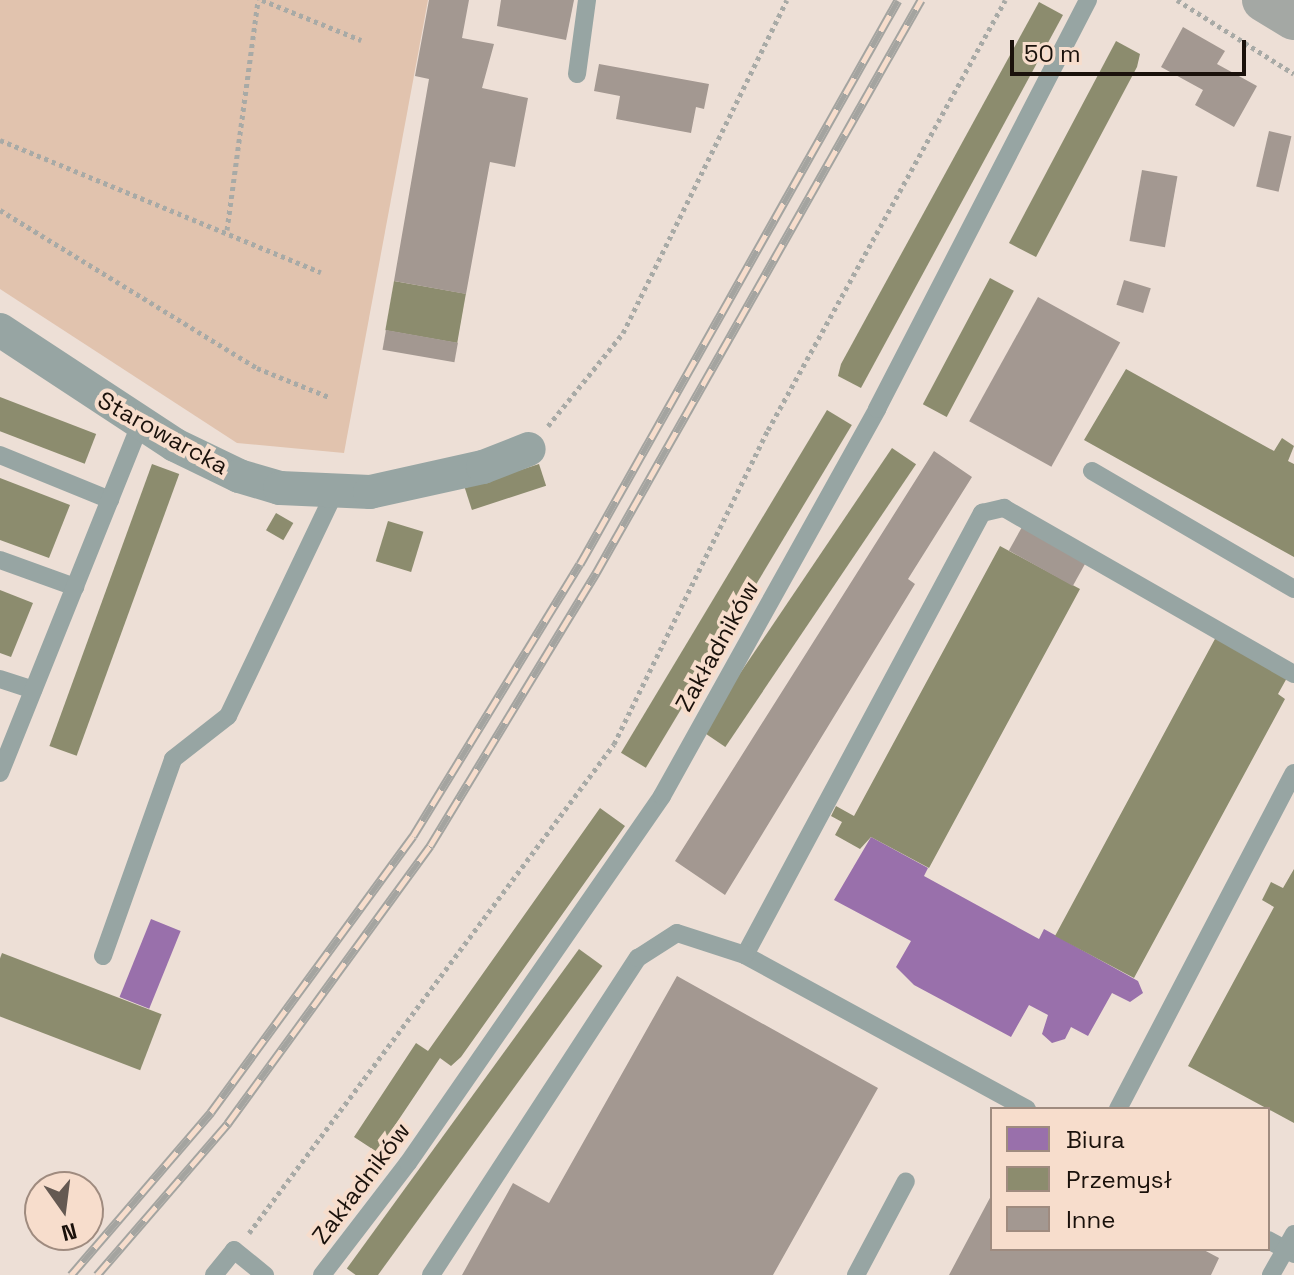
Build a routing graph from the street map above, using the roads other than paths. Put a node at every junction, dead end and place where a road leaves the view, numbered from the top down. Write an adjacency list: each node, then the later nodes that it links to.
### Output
1 (587, 0): 5 (lane)
2 (1088, 0): 30 (lane, Zakładników)
3 (1264, 0): 4 (main road)
4 (1294, 18)
5 (577, 74)
6 (0, 330): 7 (street, Starowarcka)
7 (140, 425): 11 (street, Starowarcka); 12 (lane)
8 (529, 449): 11 (street, Starowarcka)
9 (0, 455): 12 (lane)
10 (1092, 471): 15 (lane)
11 (334, 494): 22 (lane)
12 (110, 500): 14 (lane)
13 (0, 560): 14 (lane)
14 (75, 587): 18 (lane)
15 (1294, 589)
16 (1294, 674): 21 (lane)
17 (0, 679): 18 (lane)
18 (33, 690): 19 (lane)
19 (0, 773)
20 (1294, 773): 24 (lane)
21 (745, 955): 23 (lane); 31 (lane)
22 (103, 956)
23 (1023, 1107)
24 (1119, 1107)
25 (906, 1181): 32 (lane)
26 (1270, 1241): 27 (lane)
27 (1291, 1246): 33 (lane)
28 (214, 1275): 29 (lane)
29 (265, 1275)
30 (322, 1275)
31 (431, 1275)
32 (856, 1275)
33 (1271, 1275)

